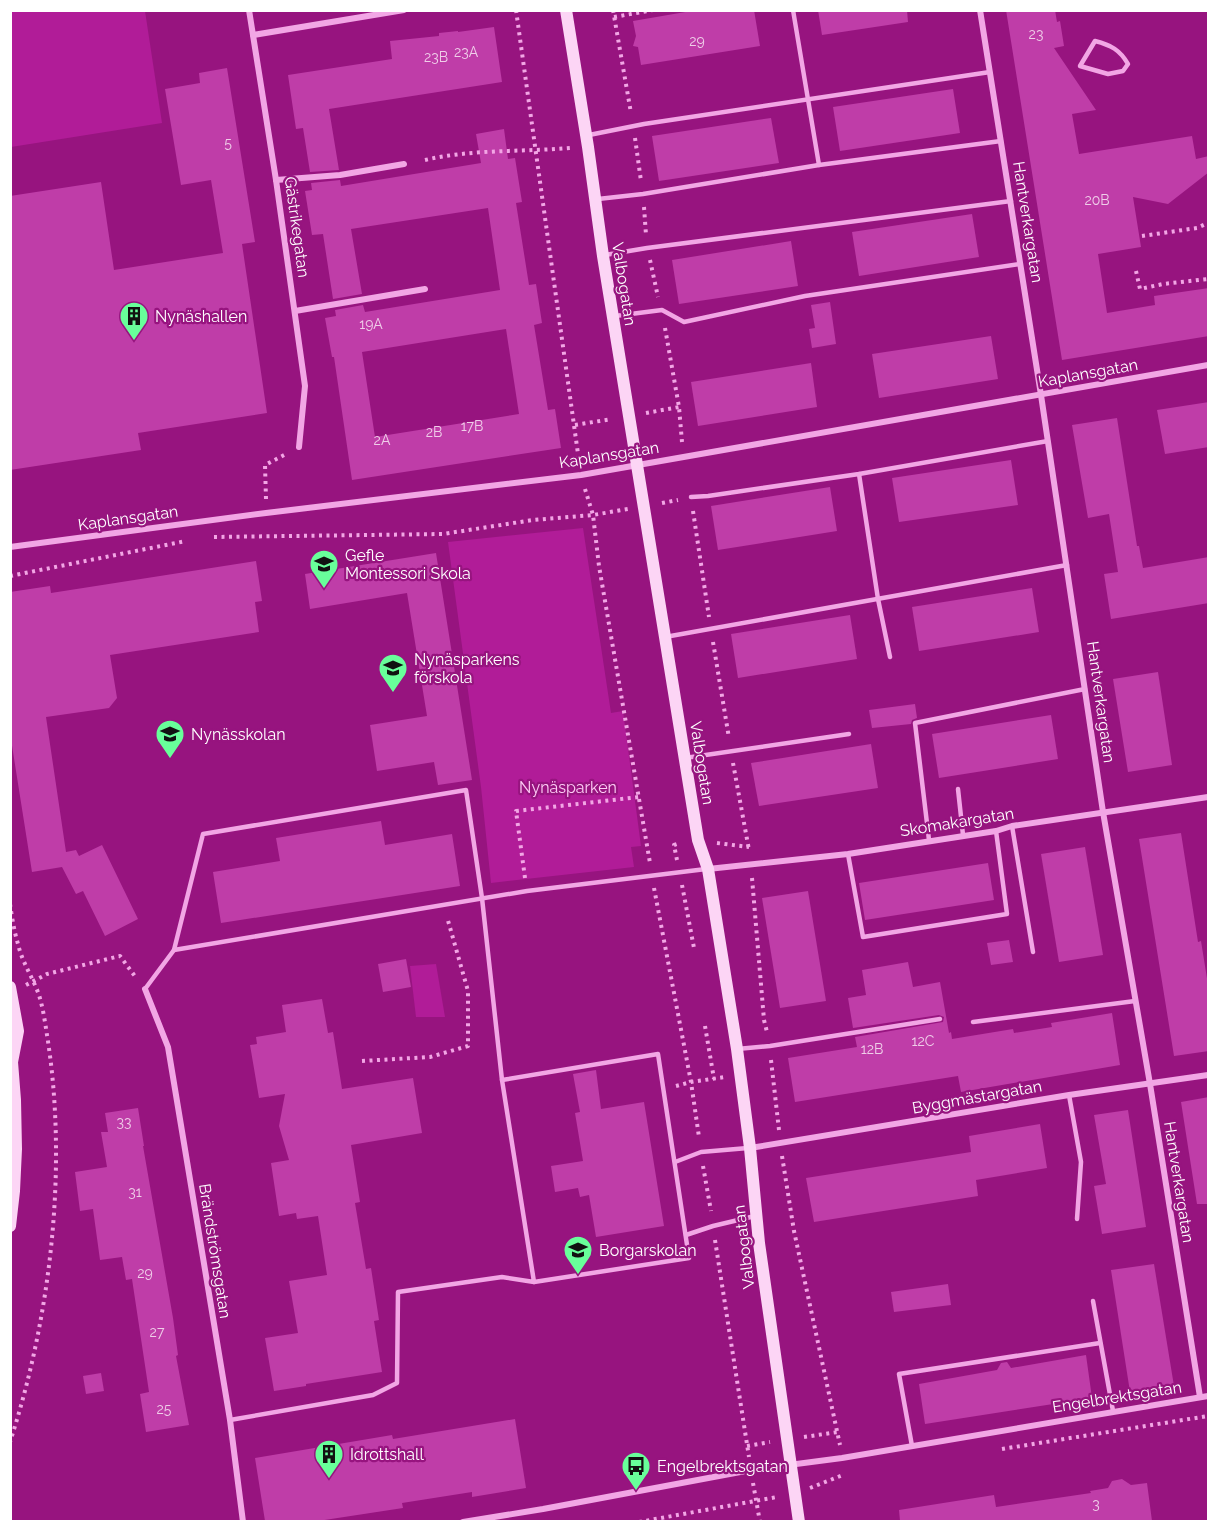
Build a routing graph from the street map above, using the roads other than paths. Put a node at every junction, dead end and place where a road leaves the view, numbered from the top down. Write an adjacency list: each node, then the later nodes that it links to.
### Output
1 (249, 10): 6 (street, Gästrikegatan)
2 (404, 10): 6 (street)
3 (566, 10): 10 (street, Valbogatan)
4 (793, 10): 9 (lane)
5 (980, 10): 8 (street, Hantverkargatan)
6 (253, 35): 14 (street, Gästrikegatan)
7 (1080, 66): 7 (lane)
8 (990, 72): 9 (lane); 11 (street, Hantverkargatan)
9 (808, 99): 10 (lane); 13 (lane)
10 (587, 141): 15 (street, Valbogatan)
11 (1001, 141): 13 (lane); 16 (street, Hantverkargatan)
12 (404, 164): 14 (street)
13 (819, 165): 15 (lane)
14 (276, 180): 20 (street, Gästrikegatan)
15 (595, 199): 17 (street, Valbogatan)
16 (1011, 201): 17 (lane); 18 (street, Hantverkargatan)
17 (603, 256): 21 (street, Valbogatan)
18 (1020, 264): 21 (lane); 23 (street, Hantverkargatan)
19 (426, 289): 20 (street)
20 (295, 311): 25 (street, Gästrikegatan)
21 (613, 316): 26 (street, Valbogatan)
22 (1209, 365): 23 (street, Kaplansgatan)
23 (1041, 395): 24 (street, Hantverkargatan); 26 (street, Kaplansgatan)
24 (1048, 441): 27 (lane); 30 (street, Hantverkargatan)
25 (299, 447)
26 (637, 465): 29 (street, Kaplansgatan); 32 (street, Valbogatan)
27 (859, 474): 28 (lane); 31 (lane)
28 (691, 497)
29 (10, 547)
30 (1067, 565): 31 (lane); 34 (street, Hantverkargatan)
31 (878, 599): 32 (lane); 33 (lane)
32 (665, 637): 36 (street, Valbogatan)
33 (890, 657)
34 (1085, 689): 39 (street, Hantverkargatan); 43 (lane)
35 (849, 734): 36 (lane)
36 (684, 758): 45 (street, Valbogatan)
37 (958, 789): 42 (lane)
38 (1209, 796): 39 (street, Skomakargatan)
39 (1103, 813): 40 (street, Skomakargatan); 51 (street, Hantverkargatan)
40 (1012, 826): 41 (street, Skomakargatan); 48 (lane)
41 (996, 831): 42 (street, Skomakargatan); 44 (lane)
42 (963, 835): 43 (street, Skomakargatan)
43 (929, 840): 44 (street, Skomakargatan)
44 (848, 854): 45 (street, Skomakargatan)
45 (708, 868): 46 (lane); 54 (street, Valbogatan)
46 (482, 898): 47 (lane); 47 (lane); 57 (lane)
47 (174, 950): 50 (lane)
48 (1033, 952)
49 (11, 988): 55 (street)
50 (145, 989): 72 (street, Brändströmsgatan)
51 (1135, 1000): 53 (lane); 58 (street, Hantverkargatan)
52 (940, 1019): 54 (lane)
53 (973, 1022)
54 (737, 1049): 60 (street, Valbogatan)
55 (11, 1060): 64 (street)
56 (1209, 1075): 58 (street, Byggmästargatan)
57 (502, 1080): 61 (lane); 66 (lane)
58 (1150, 1084): 59 (street, Byggmästargatan); 70 (street, Hantverkargatan)
59 (1069, 1095): 60 (street, Byggmästargatan); 63 (lane)
60 (750, 1148): 61 (lane); 62 (street, Valbogatan)
61 (675, 1162): 65 (lane)
62 (756, 1215): 65 (lane); 74 (street, Valbogatan)
63 (1077, 1219)
64 (10, 1226)
65 (686, 1235): 66 (lane)
66 (534, 1282): 72 (lane)
67 (1093, 1301): 68 (lane)
68 (1100, 1343): 71 (lane); 73 (lane)
69 (1209, 1396): 70 (street, Engelbrektsgatan)
70 (1200, 1397): 71 (street, Engelbrektsgatan)
71 (1113, 1411): 73 (street, Engelbrektsgatan)
72 (230, 1420): 75 (street, Brändströmsgatan)
73 (912, 1446): 74 (street, Engelbrektsgatan)
74 (792, 1464): 76 (street, Engelbrektsgatan); 77 (street, Valbogatan)
75 (243, 1521)
76 (463, 1521)
77 (799, 1521)

